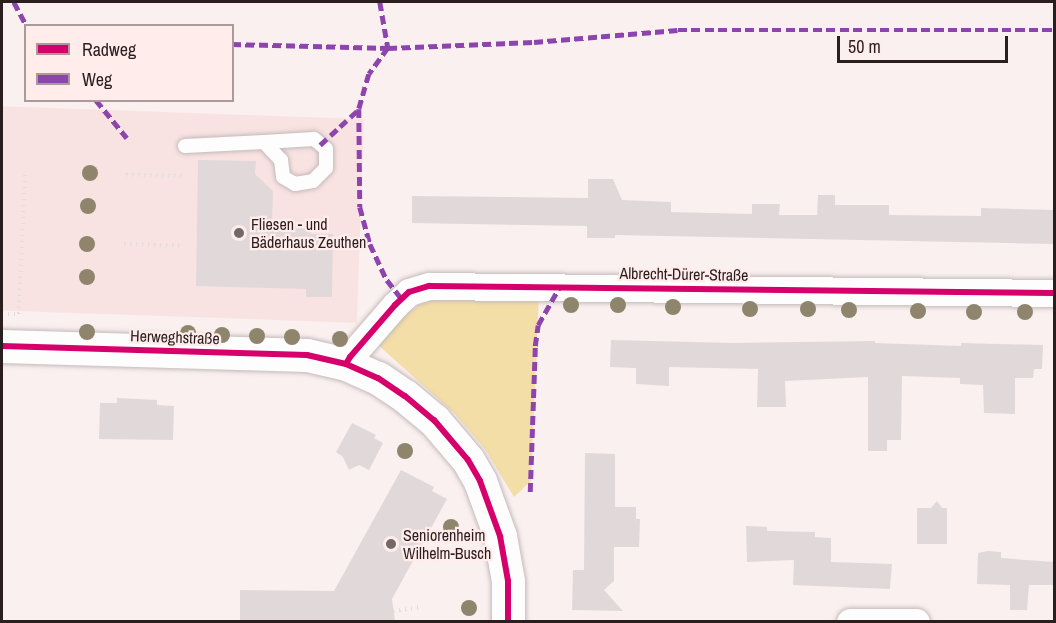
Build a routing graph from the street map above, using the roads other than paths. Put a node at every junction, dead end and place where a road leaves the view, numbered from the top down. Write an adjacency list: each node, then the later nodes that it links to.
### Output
1 (264, 142): 1 (lane); 2 (lane)
2 (184, 146)
3 (1054, 293): 5 (street, Albrecht-Dürer-Straße)
4 (2, 346): 5 (street, Herweghstraße)
5 (346, 364): 6 (street, Herweghstraße)
6 (508, 621)
7 (850, 621): 8 (street)
8 (916, 621)

